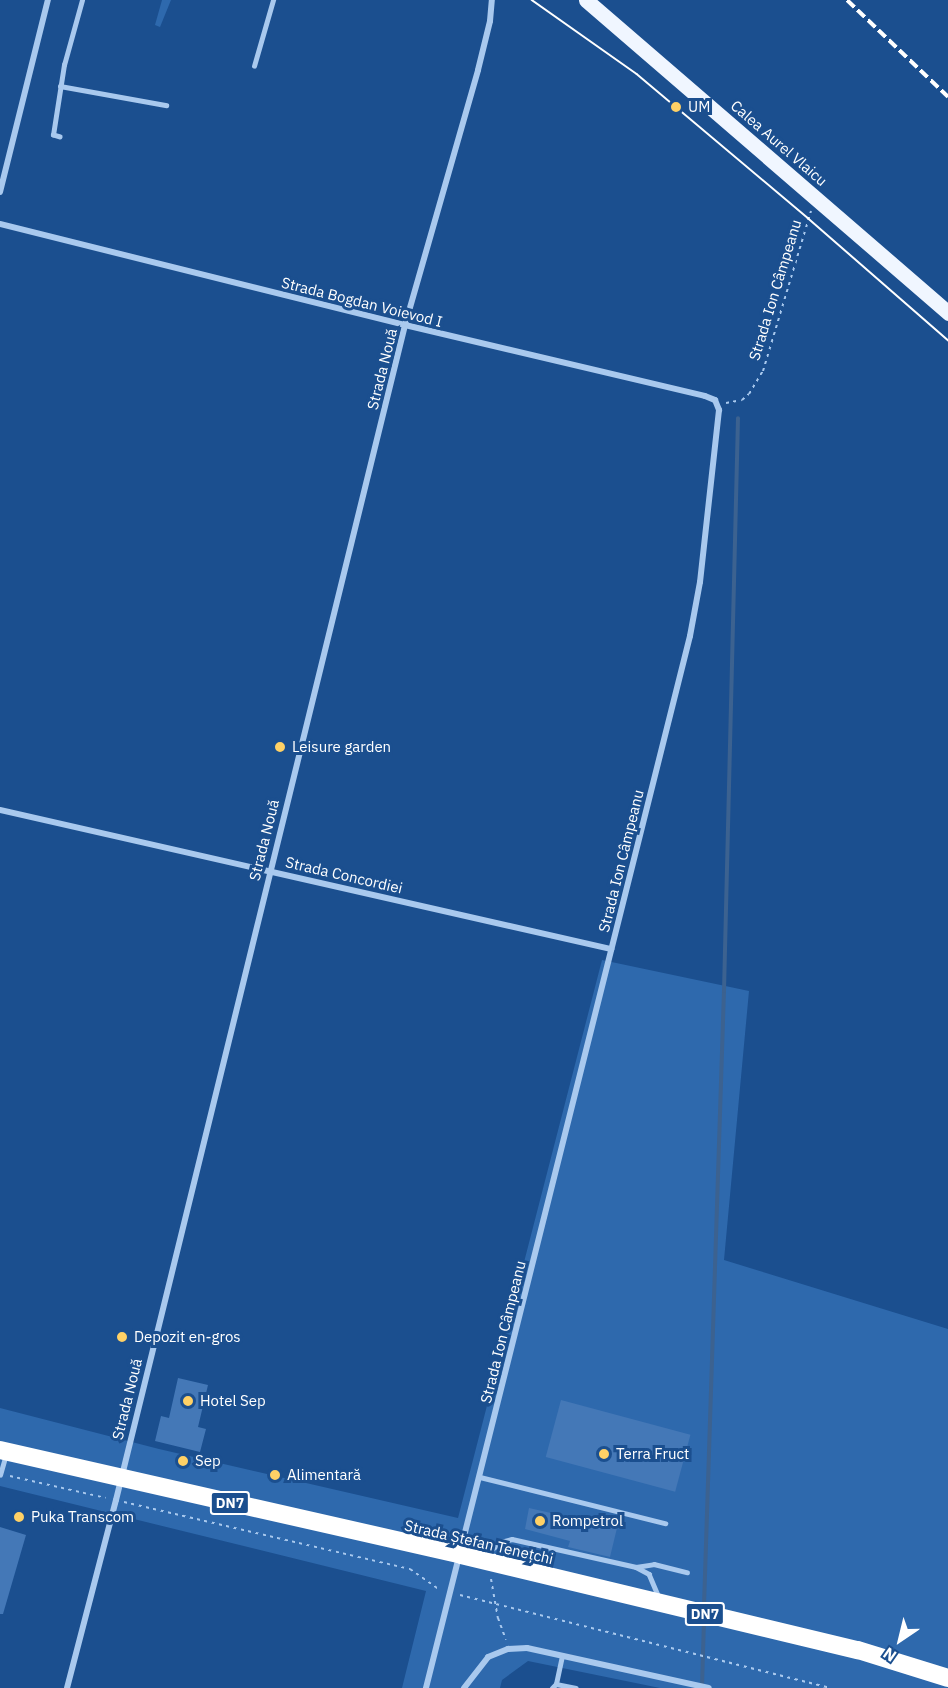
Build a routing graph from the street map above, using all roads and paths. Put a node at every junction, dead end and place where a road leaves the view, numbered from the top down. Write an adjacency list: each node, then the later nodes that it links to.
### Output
1 (48, 0): 10 (street)
2 (81, 0): 7 (lane)
3 (273, 0): 6 (lane)
4 (492, 0): 14 (street, Strada Nouă)
5 (586, 0): 11 (main road, Calea Aurel Vlaicu)
6 (254, 66)
7 (60, 86): 8 (lane); 9 (lane)
8 (166, 105)
9 (60, 137)
10 (0, 192)
11 (814, 197): 13 (main road, Calea Aurel Vlaicu); 15 (path, Strada Ion Câmpeanu)
12 (0, 224): 14 (street, Strada Bogdan Voievod I)
13 (948, 313)
14 (405, 325): 15 (street, Strada Bogdan Voievod I); 17 (street, Strada Nouă)
15 (717, 404): 18 (street, Strada Ion Câmpeanu)
16 (0, 810): 17 (street, Strada Concordiei)
17 (269, 870): 18 (street, Strada Concordiei); 22 (street, Strada Nouă)
18 (611, 949): 21 (street, Strada Ion Câmpeanu)
19 (3, 1451): 20 (lane); 22 (highway, Strada Ștefan Tenețchi / DN7)
20 (0, 1474): 23 (path)
21 (480, 1477): 24 (lane); 25 (street, Strada Ion Câmpeanu)
22 (120, 1478): 23 (street, Strada Nouă); 25 (highway, Strada Ștefan Tenețchi / DN7)
23 (116, 1500): 29 (path); 36 (street, Strada Nouă)
24 (665, 1523)
25 (460, 1555): 26 (highway, Strada Ștefan Tenețchi / DN7); 29 (street, Strada Ion Câmpeanu)
26 (484, 1561): 27 (lane); 30 (highway, Strada Ștefan Tenețchi / DN7); 31 (path)
27 (636, 1567): 28 (lane); 30 (lane)
28 (687, 1572)
29 (450, 1593): 31 (path); 37 (street, Strada Ion Câmpeanu)
30 (662, 1603): 34 (highway, Strada Ștefan Tenețchi / DN7)
31 (497, 1605): 32 (path); 41 (path)
32 (508, 1649): 33 (street); 38 (street)
33 (562, 1656): 35 (lane); 40 (street)
34 (948, 1678)
35 (554, 1686): 39 (lane)
36 (67, 1688)
37 (426, 1688)
38 (464, 1688)
39 (576, 1688)
40 (709, 1688)
41 (830, 1688)

